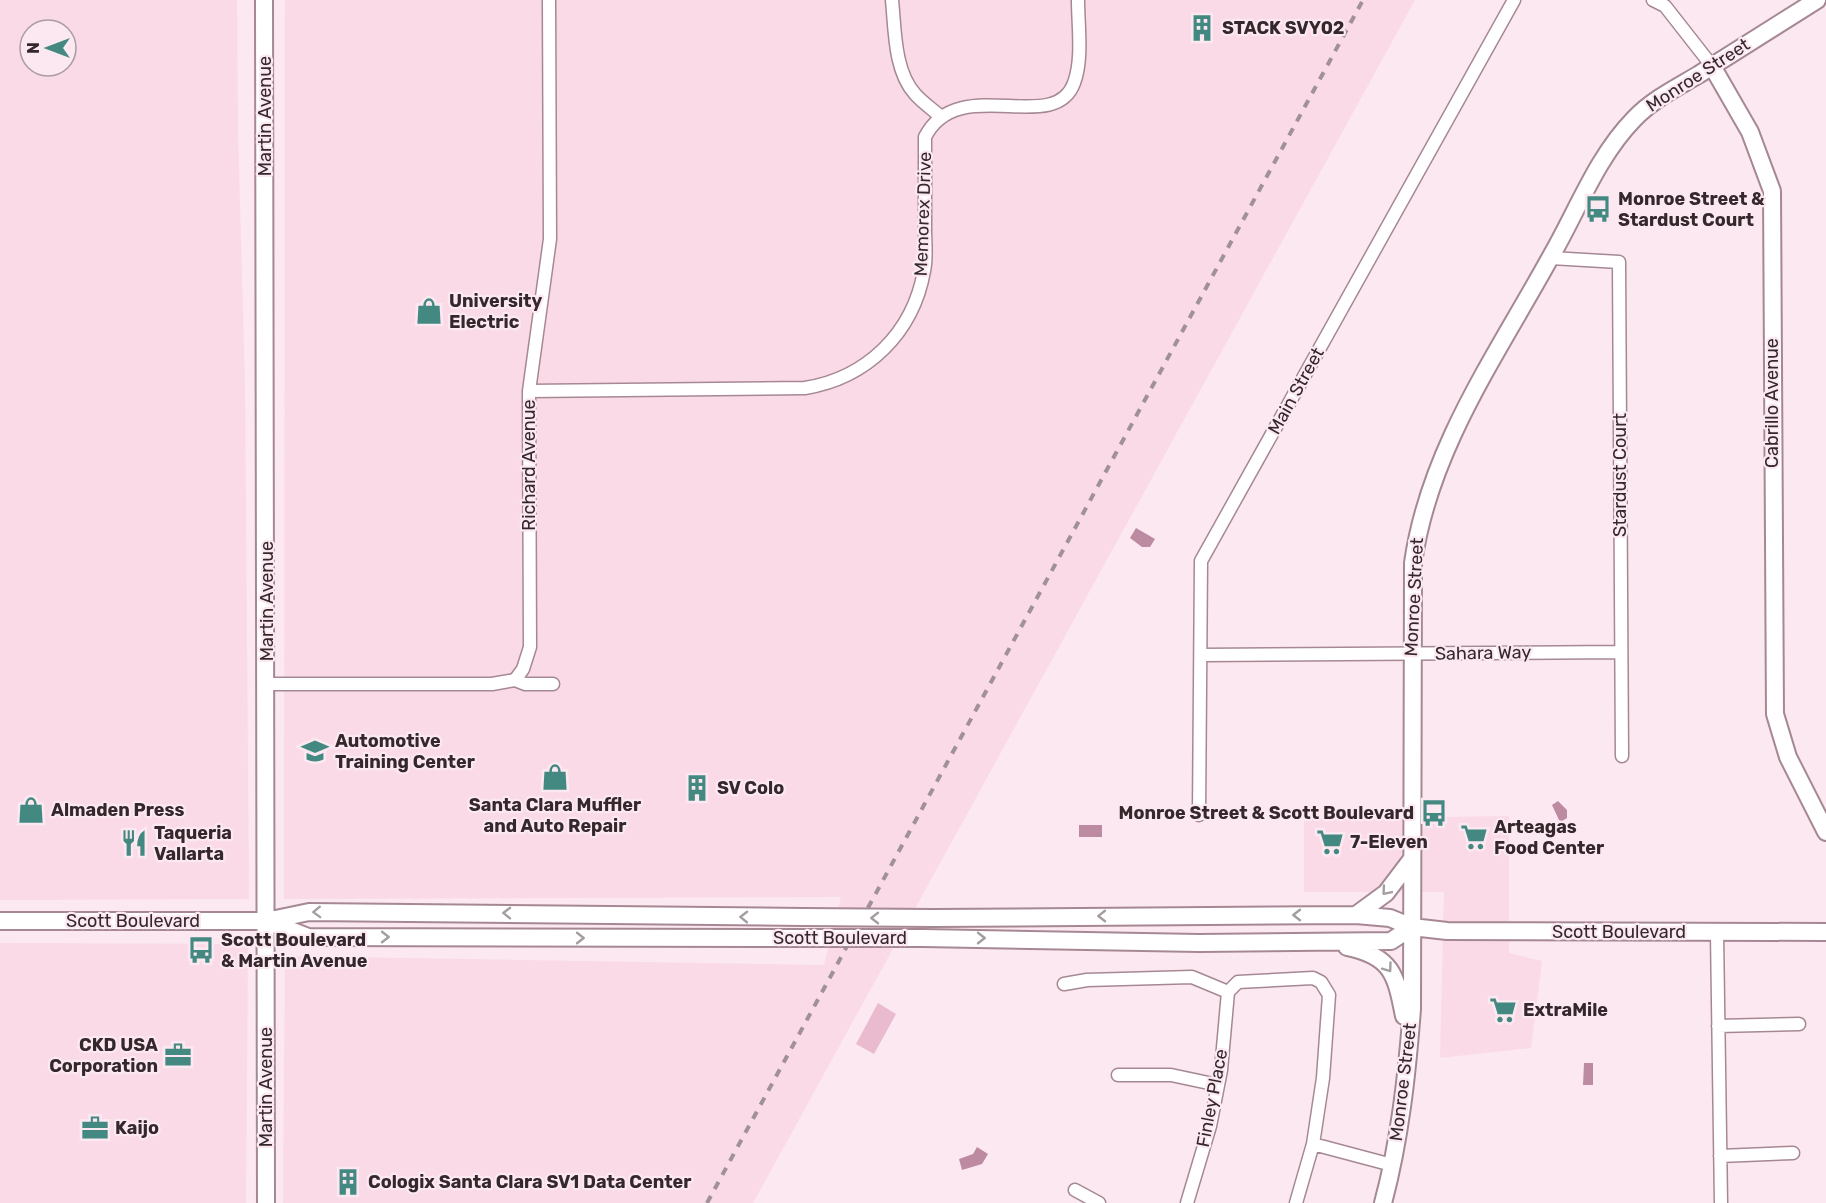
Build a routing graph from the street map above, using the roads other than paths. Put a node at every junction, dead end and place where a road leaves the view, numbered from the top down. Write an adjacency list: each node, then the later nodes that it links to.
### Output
1 (264, 0): 16 (main road, Martin Avenue)
2 (549, 0): 11 (street, Richard Avenue)
3 (892, 0): 9 (street)
4 (1078, 0): 9 (street)
5 (1514, 0): 14 (street, Main Street)
6 (1653, 0): 8 (street, Cabrillo Avenue)
7 (1817, 0): 8 (main road, Monroe Street)
8 (1712, 66): 10 (main road, Monroe Street); 20 (main road, Cabrillo Avenue)
9 (940, 116): 11 (street, Memorex Drive)
10 (1551, 258): 12 (street, Stardust Court); 13 (main road, Monroe Street)
11 (529, 391): 15 (street, Richard Avenue)
12 (1621, 652): 13 (street, Sahara Way); 18 (street, Stardust Court)
13 (1411, 654): 14 (street, Sahara Way); 21 (main road, Monroe Street)
14 (1202, 655): 19 (street, Main Street)
15 (514, 680): 16 (street); 17 (street)
16 (267, 684): 24 (main road, Martin Avenue)
17 (553, 684)
18 (1622, 756)
19 (1200, 815)
20 (1826, 832)
21 (1411, 860): 22 (main road, one-way to 22); 25 (main road, Monroe Street)
22 (1356, 915): 24 (main road, Scott Boulevard, one-way to 24, bridge); 25 (main road, Scott Boulevard)
23 (0, 921): 24 (main road, Scott Boulevard)
24 (266, 921): 28 (main road, Scott Boulevard, one-way to 28, bridge); 41 (main road, Martin Avenue)
25 (1412, 927): 27 (main road, Scott Boulevard); 28 (main road, Scott Boulevard); 33 (main road, Monroe Street)
26 (1826, 932): 27 (main road, Scott Boulevard)
27 (1717, 933): 32 (street)
28 (1316, 941): 33 (main road, one-way to 33)
29 (1064, 984): 30 (street)
30 (1228, 992): 35 (street, Finley Place); 36 (street)
31 (1799, 1024): 32 (street)
32 (1718, 1026): 38 (street)
33 (1410, 1041): 39 (main road, Monroe Street)
34 (1118, 1076): 35 (street)
35 (1218, 1085): 43 (street, Finley Place)
36 (1312, 1144): 39 (street); 44 (street)
37 (1793, 1153): 38 (street)
38 (1720, 1156): 46 (street)
39 (1392, 1165): 45 (main road, Monroe Street)
40 (1075, 1190): 42 (street)
41 (266, 1203)
42 (1098, 1203)
43 (1187, 1203)
44 (1296, 1203)
45 (1383, 1203)
46 (1720, 1203)

